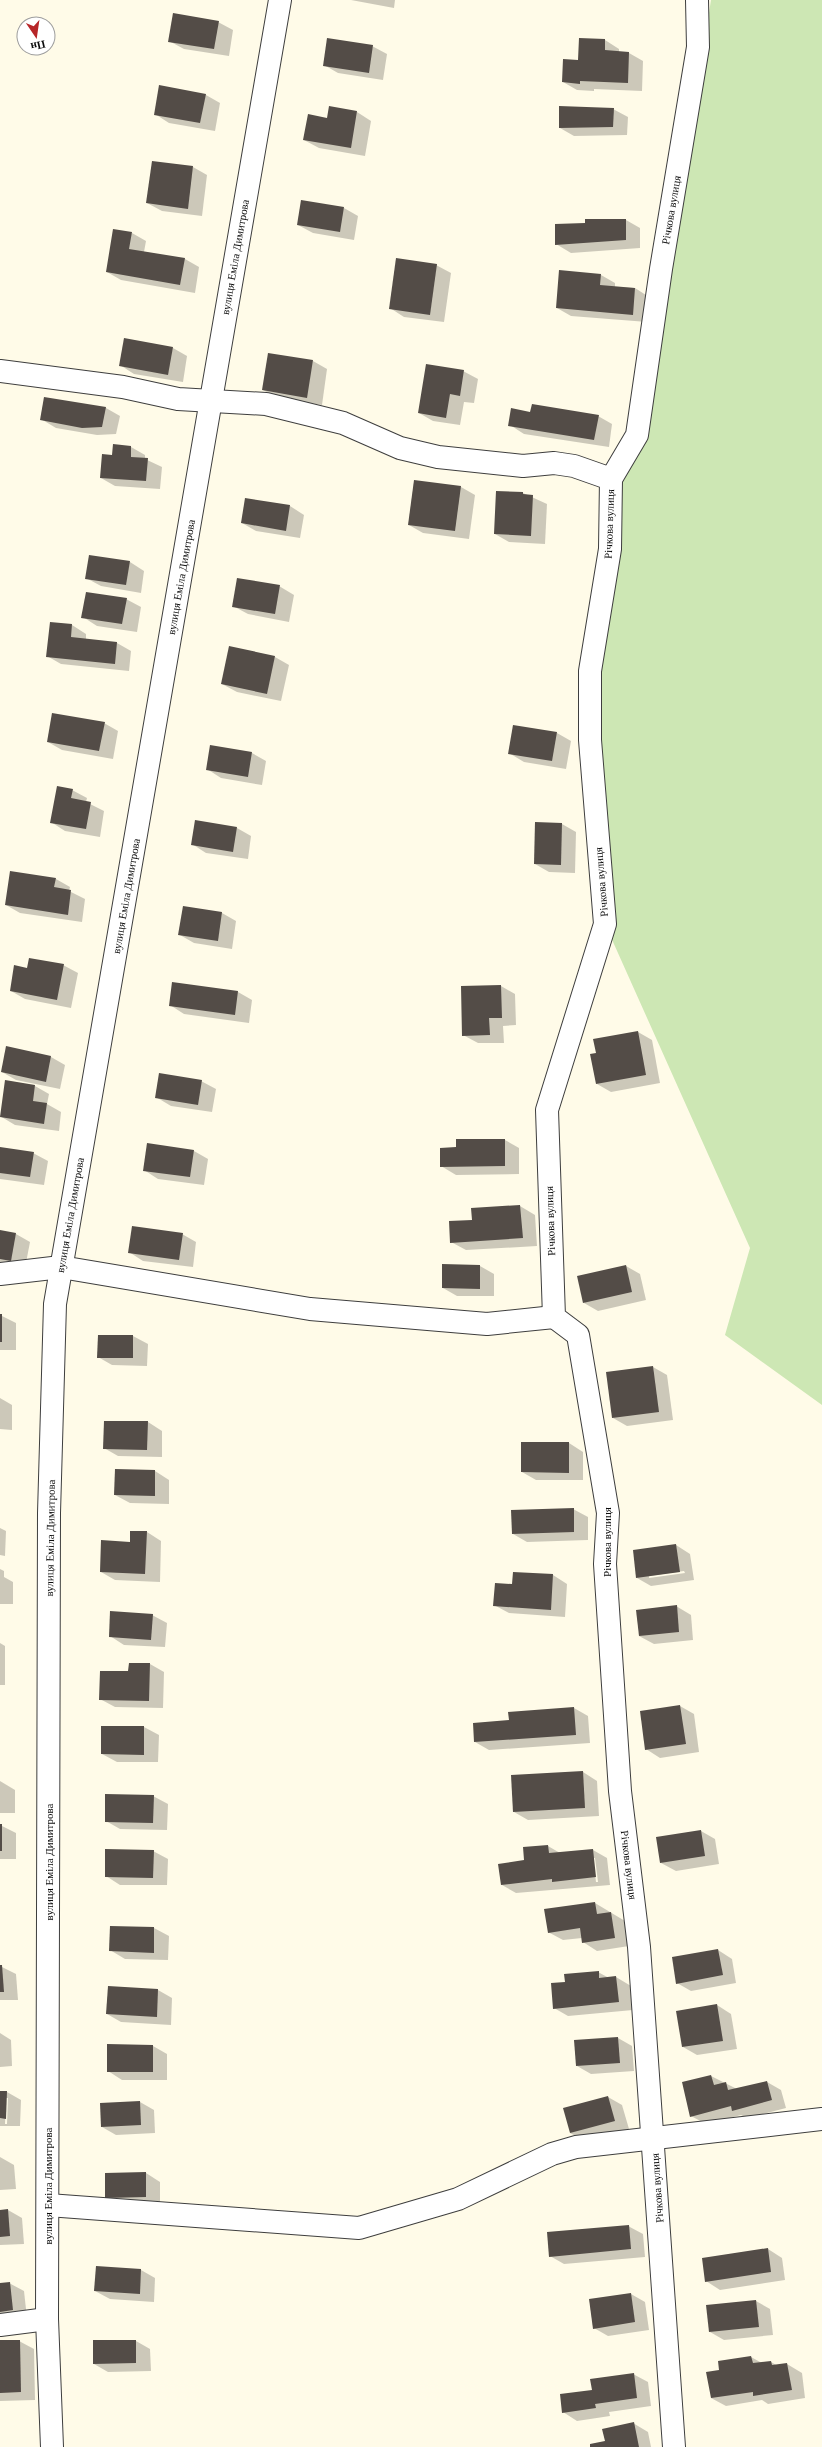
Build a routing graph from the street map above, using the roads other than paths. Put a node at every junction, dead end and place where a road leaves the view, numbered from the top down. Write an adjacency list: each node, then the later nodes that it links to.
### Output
1 (280, 0): 4 (street, вулиця Еміла Димитрова)
2 (697, 0): 5 (street, Річкова вулиця)
3 (0, 371): 4 (street)
4 (211, 401): 5 (street); 6 (street, вулиця Еміла Димитрова)
5 (611, 479): 8 (street, Річкова вулиця)
6 (61, 1268): 7 (street); 8 (street); 11 (street, вулиця Еміла Димитрова)
7 (0, 1274)
8 (554, 1316): 10 (street, Річкова вулиця)
9 (822, 2119): 10 (street)
10 (653, 2138): 11 (street); 15 (street, Річкова вулиця)
11 (48, 2205): 12 (street, вулиця Еміла Димитрова)
12 (47, 2319): 13 (street); 14 (street, вулиця Еміла Димитрова)
13 (0, 2325)
14 (52, 2447)
15 (674, 2447)

